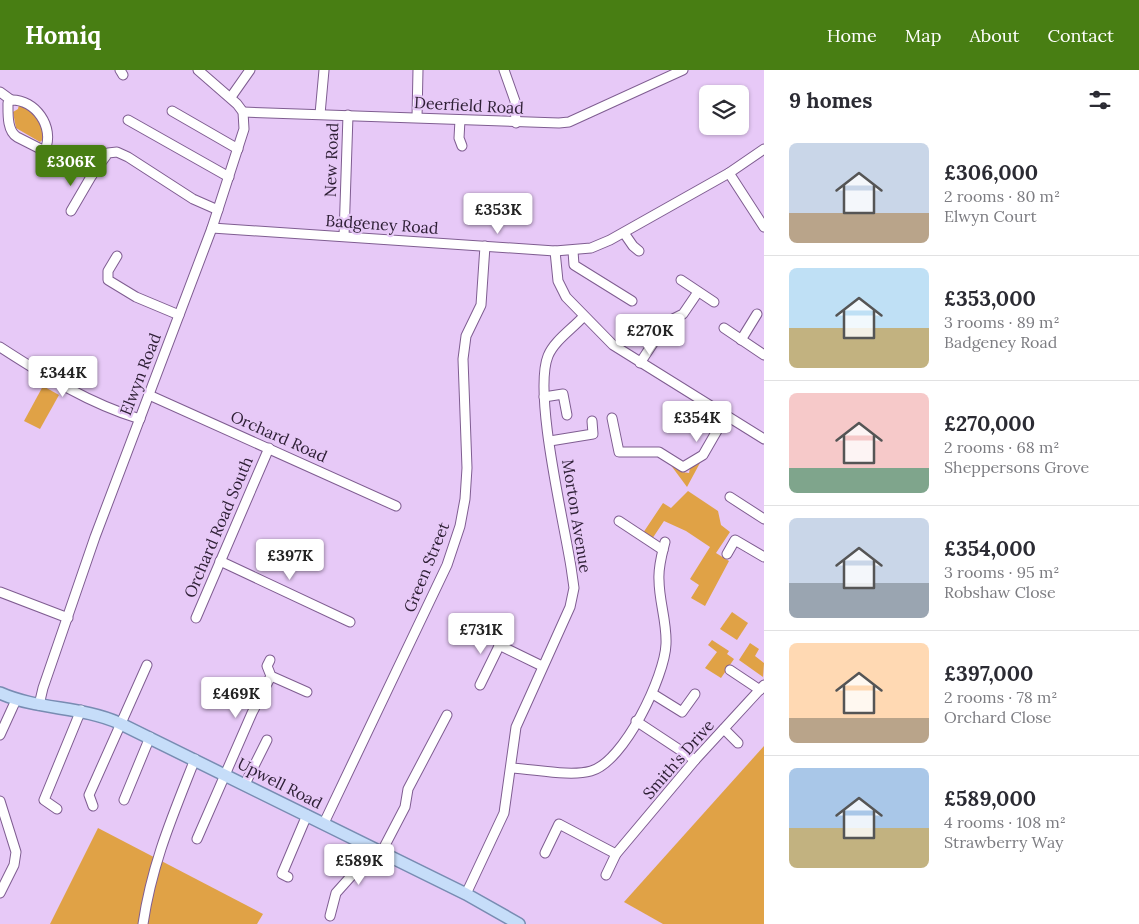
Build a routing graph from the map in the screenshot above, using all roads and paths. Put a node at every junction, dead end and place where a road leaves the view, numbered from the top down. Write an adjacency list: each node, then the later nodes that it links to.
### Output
1 (198, 70): 8 (street)
2 (250, 70): 8 (street)
3 (324, 70): 12 (street)
4 (418, 70): 14 (street)
5 (504, 70): 17 (street)
6 (683, 70): 17 (street, Deerfield Road)
7 (0, 92): 9 (street)
8 (230, 97): 11 (street)
9 (10, 100): 21 (street); 21 (street)
10 (172, 112): 19 (street)
11 (244, 112): 12 (street, Deerfield Road); 19 (street, Elwyn Road)
12 (320, 114): 13 (street, Deerfield Road)
13 (348, 115): 14 (street, Deerfield Road); 32 (street, New Road)
14 (417, 117): 16 (street, Deerfield Road)
15 (128, 120): 24 (street)
16 (460, 120): 17 (street, Deerfield Road); 18 (street)
17 (516, 123)
18 (462, 146)
19 (238, 149): 24 (street, Elwyn Road)
20 (764, 149): 22 (street, Badgeney Road)
21 (44, 150): 23 (street)
22 (729, 173): 27 (street, Badgeney Road); 28 (street)
23 (92, 175): 25 (street); 26 (street)
24 (229, 177): 25 (street, Elwyn Road)
25 (218, 210): 30 (street, Elwyn Road)
26 (72, 211)
27 (650, 218): 29 (street); 31 (street, Badgeney Road)
28 (764, 226)
29 (655, 227)
30 (212, 228): 32 (street, Badgeney Road); 43 (street, Elwyn Road)
31 (624, 233): 34 (street); 36 (street, Badgeney Road)
32 (344, 236): 33 (street, Badgeney Road)
33 (485, 246): 35 (street, Badgeney Road); 105 (street, Green Street)
34 (639, 250)
35 (555, 251): 36 (street, Badgeney Road); 44 (street)
36 (573, 251): 40 (street)
37 (117, 256): 43 (street)
38 (681, 280): 39 (street)
39 (698, 292): 41 (street); 49 (street)
40 (632, 302)
41 (714, 302)
42 (757, 314): 46 (street)
43 (179, 315): 50 (street, Elwyn Road)
44 (583, 317): 49 (street); 51 (street, Morton Avenue)
45 (724, 328): 46 (street)
46 (741, 340): 48 (street)
47 (0, 347): 55 (street)
48 (764, 355)
49 (640, 363): 53 (street)
50 (149, 395): 55 (street, Elwyn Road); 59 (street, Orchard Road)
51 (544, 397): 52 (street); 58 (street, Morton Avenue)
52 (567, 415)
53 (726, 416): 54 (street); 57 (street)
54 (612, 418)
55 (140, 420): 68 (street, Elwyn Road)
56 (592, 421): 58 (street)
57 (764, 439)
58 (550, 441): 75 (street, Morton Avenue)
59 (269, 448): 61 (street, Orchard Road); 66 (street, Orchard Road South)
60 (730, 497): 62 (street)
61 (396, 506)
62 (764, 519)
63 (620, 521): 82 (street)
64 (727, 554): 65 (street)
65 (764, 557)
66 (220, 561): 69 (street, Orchard Road South); 70 (street)
67 (0, 592): 68 (street)
68 (68, 618): 85 (street, Elwyn Road)
69 (196, 618)
70 (350, 622)
71 (504, 636): 72 (street)
72 (499, 646): 75 (street); 78 (street)
73 (270, 660): 77 (street)
74 (146, 665): 89 (street)
75 (542, 666): 97 (street, Morton Avenue)
76 (730, 670): 79 (street)
77 (271, 676): 81 (street); 98 (street)
78 (480, 685)
79 (762, 688): 90 (street, Smith's Drive)
80 (0, 692): 84 (main road, Upwell Road)
81 (307, 692)
82 (653, 694): 83 (street); 88 (street)
83 (695, 694)
84 (16, 700): 85 (main road, Upwell Road); 91 (street)
85 (39, 706): 86 (main road, Upwell Road)
86 (81, 710): 89 (main road, Upwell Road); 103 (street)
87 (447, 715): 108 (street)
88 (636, 721): 96 (street); 97 (street)
89 (119, 723): 92 (main road, Upwell Road); 102 (street)
90 (724, 729): 94 (street); 96 (street, Smith's Drive)
91 (0, 735)
92 (150, 737): 95 (main road, Upwell Road); 100 (street)
93 (267, 740): 99 (street)
94 (738, 743)
95 (194, 759): 98 (main road, Upwell Road); 116 (street)
96 (695, 760): 110 (street, Smith's Drive)
97 (511, 768): 114 (street, Morton Avenue)
98 (225, 774): 99 (main road, Upwell Road); 106 (street)
99 (245, 784): 104 (main road, Upwell Road)
100 (124, 800)
101 (0, 801): 113 (street)
102 (93, 806)
103 (57, 809)
104 (307, 815): 105 (main road, Upwell Road); 112 (street)
105 (324, 823): 107 (main road, Upwell Road)
106 (196, 839)
107 (368, 846): 108 (main road, Upwell Road); 115 (street)
108 (381, 853): 114 (main road, Upwell Road)
109 (545, 853): 110 (street)
110 (616, 854): 111 (street, Smith's Drive)
111 (606, 875)
112 (288, 877)
113 (0, 893)
114 (466, 894): 117 (main road, Upwell Road)
115 (330, 916)
116 (143, 924)
117 (519, 924)

